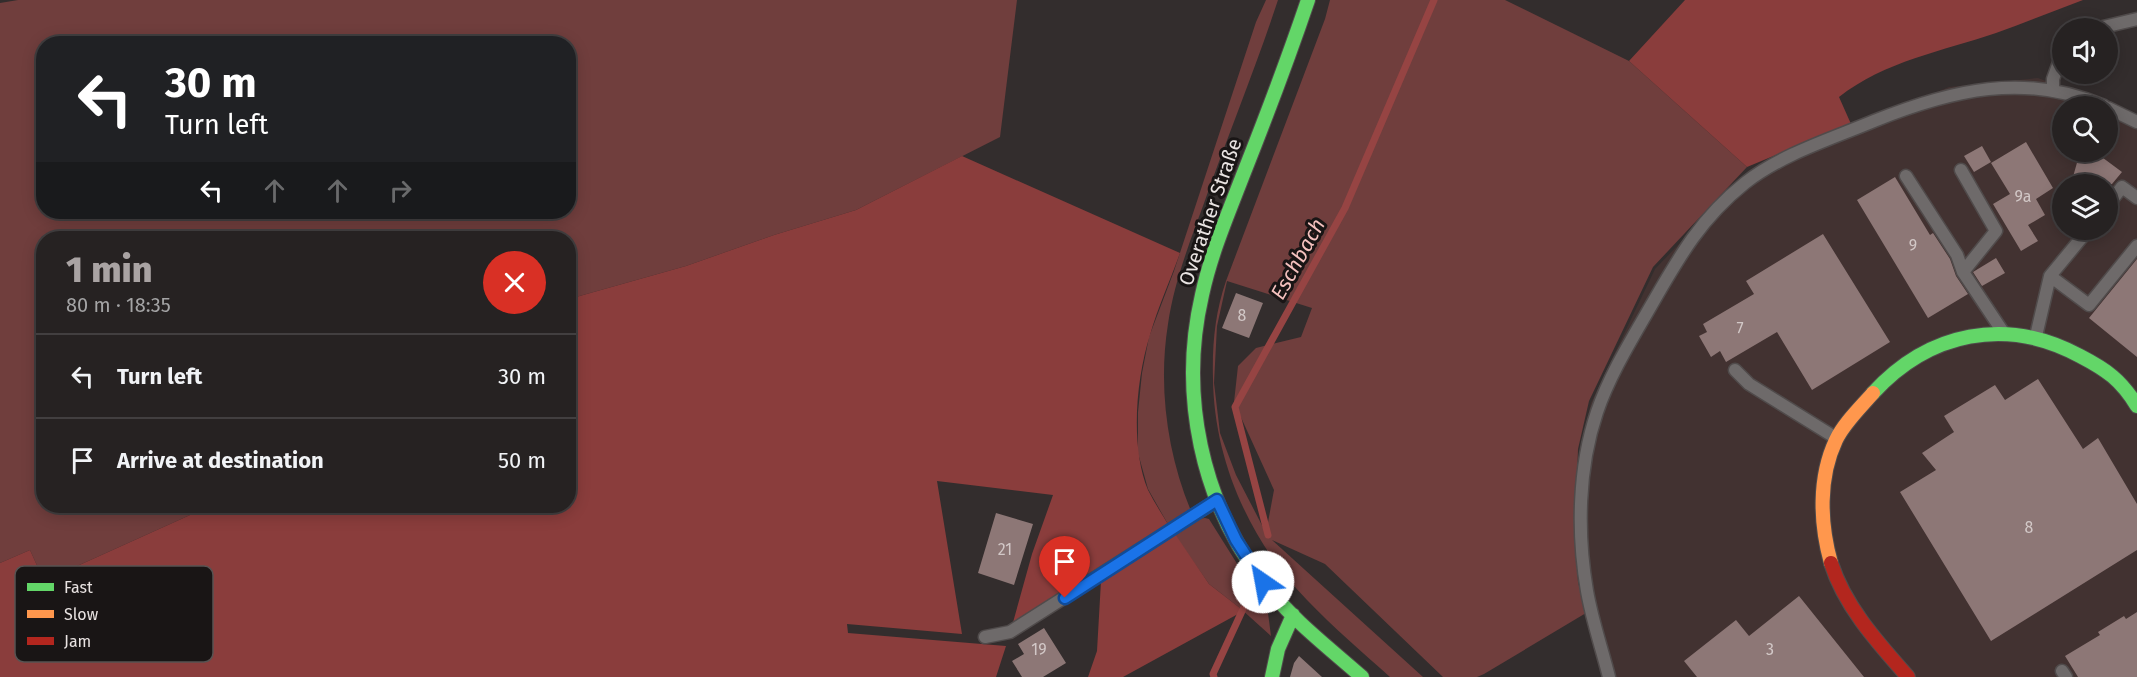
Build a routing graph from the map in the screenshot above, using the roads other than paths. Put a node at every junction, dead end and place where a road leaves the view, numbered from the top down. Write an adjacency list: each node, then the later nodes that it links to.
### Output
1 (1308, 0): 22 (main road, Overather Straße)
2 (2137, 19): 3 (lane)
3 (2118, 23)
4 (2054, 84): 5 (lane)
5 (2053, 91): 6 (lane); 27 (lane)
6 (2076, 96)
7 (2118, 113): 8 (lane)
8 (2137, 122)
9 (1961, 170): 15 (lane)
10 (1906, 176): 15 (lane)
11 (2118, 192): 12 (lane)
12 (2137, 198)
13 (2080, 240): 16 (lane)
14 (2137, 246): 16 (lane)
15 (1963, 272): 17 (lane)
16 (2050, 276): 18 (lane)
17 (2005, 334): 18 (main road); 21 (main road)
18 (2036, 336): 20 (main road)
19 (1735, 370): 21 (lane)
20 (2137, 406)
21 (1837, 438): 28 (main road)
22 (1217, 500): 23 (main road, Overather Straße); 24 (lane)
23 (1293, 615): 25 (main road); 26 (main road, Overather Straße)
24 (985, 638)
25 (1272, 677)
26 (1362, 677)
27 (1609, 677)
28 (1908, 677)

